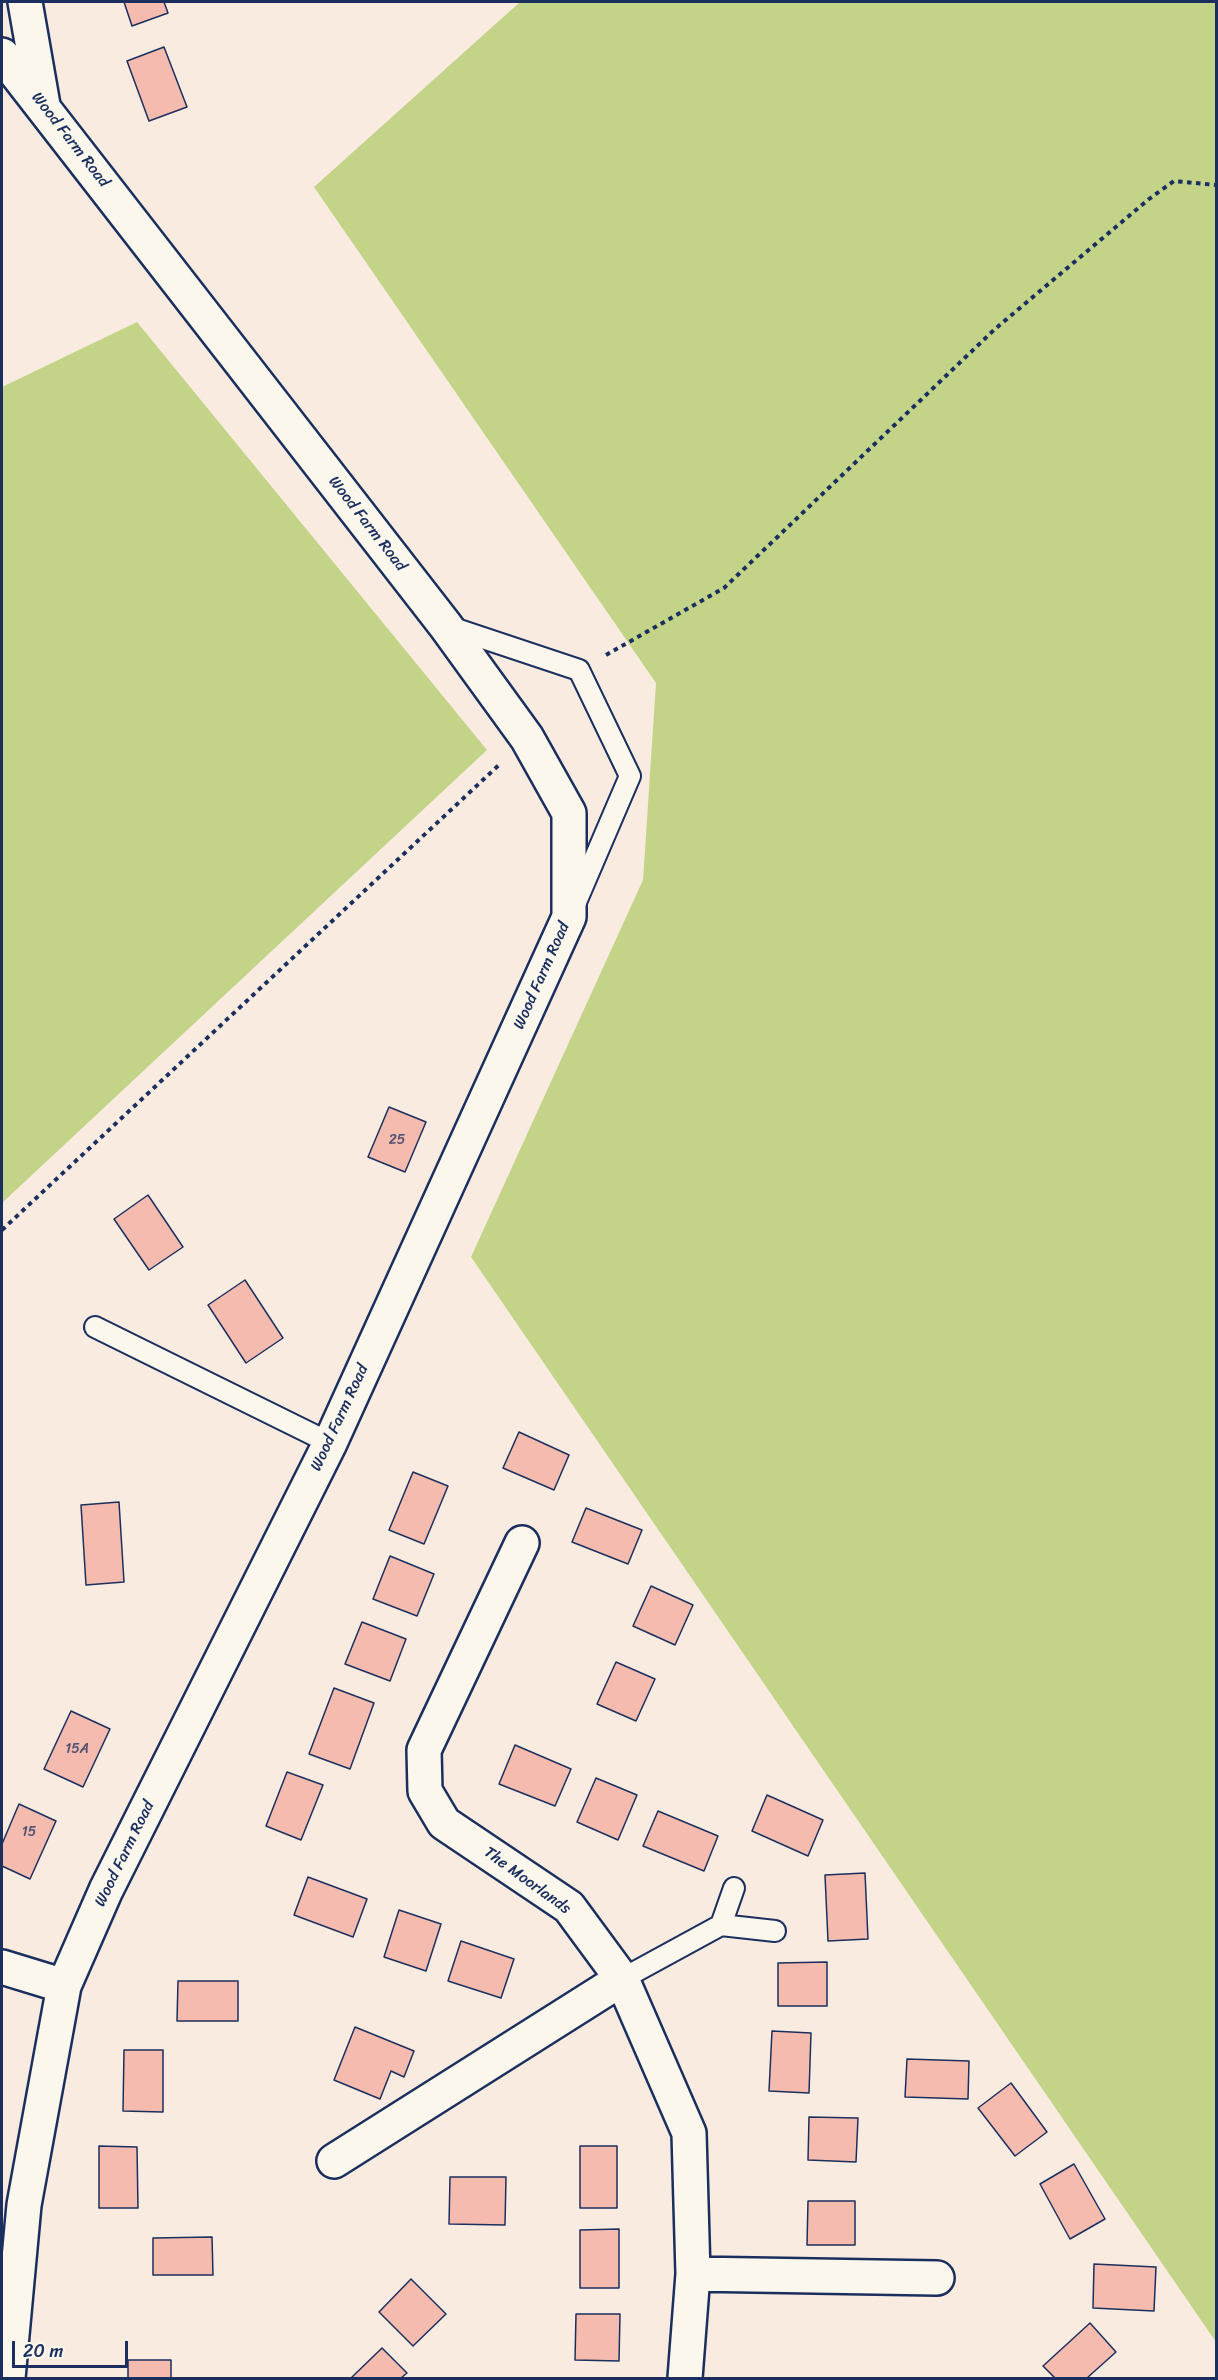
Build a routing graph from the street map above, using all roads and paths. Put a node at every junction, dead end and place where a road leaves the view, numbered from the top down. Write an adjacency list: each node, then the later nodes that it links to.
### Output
1 (25, 2): 3 (street)
2 (2, 55): 3 (street, Wood Farm Road)
3 (44, 106): 5 (street, Wood Farm Road)
4 (1216, 184): 6 (path)
5 (445, 625): 6 (lane); 7 (street, Wood Farm Road)
6 (579, 670): 8 (lane)
7 (527, 738): 8 (street, Wood Farm Road); 9 (path)
8 (569, 917): 11 (street, Wood Farm Road)
9 (2, 1230)
10 (95, 1327): 11 (lane)
11 (330, 1443): 18 (street, Wood Farm Road)
12 (522, 1543): 17 (street, The Moorlands)
13 (734, 1888): 14 (lane)
14 (722, 1925): 15 (lane); 17 (lane)
15 (775, 1931)
16 (2, 1967): 18 (street)
17 (622, 1979): 19 (street); 20 (street, The Moorlands)
18 (64, 1986): 22 (street, Wood Farm Road)
19 (334, 2161)
20 (693, 2274): 21 (street); 24 (street, The Moorlands)
21 (938, 2278)
22 (9, 2294): 23 (street, Wood Farm Road)
23 (9, 2379)
24 (685, 2379)

